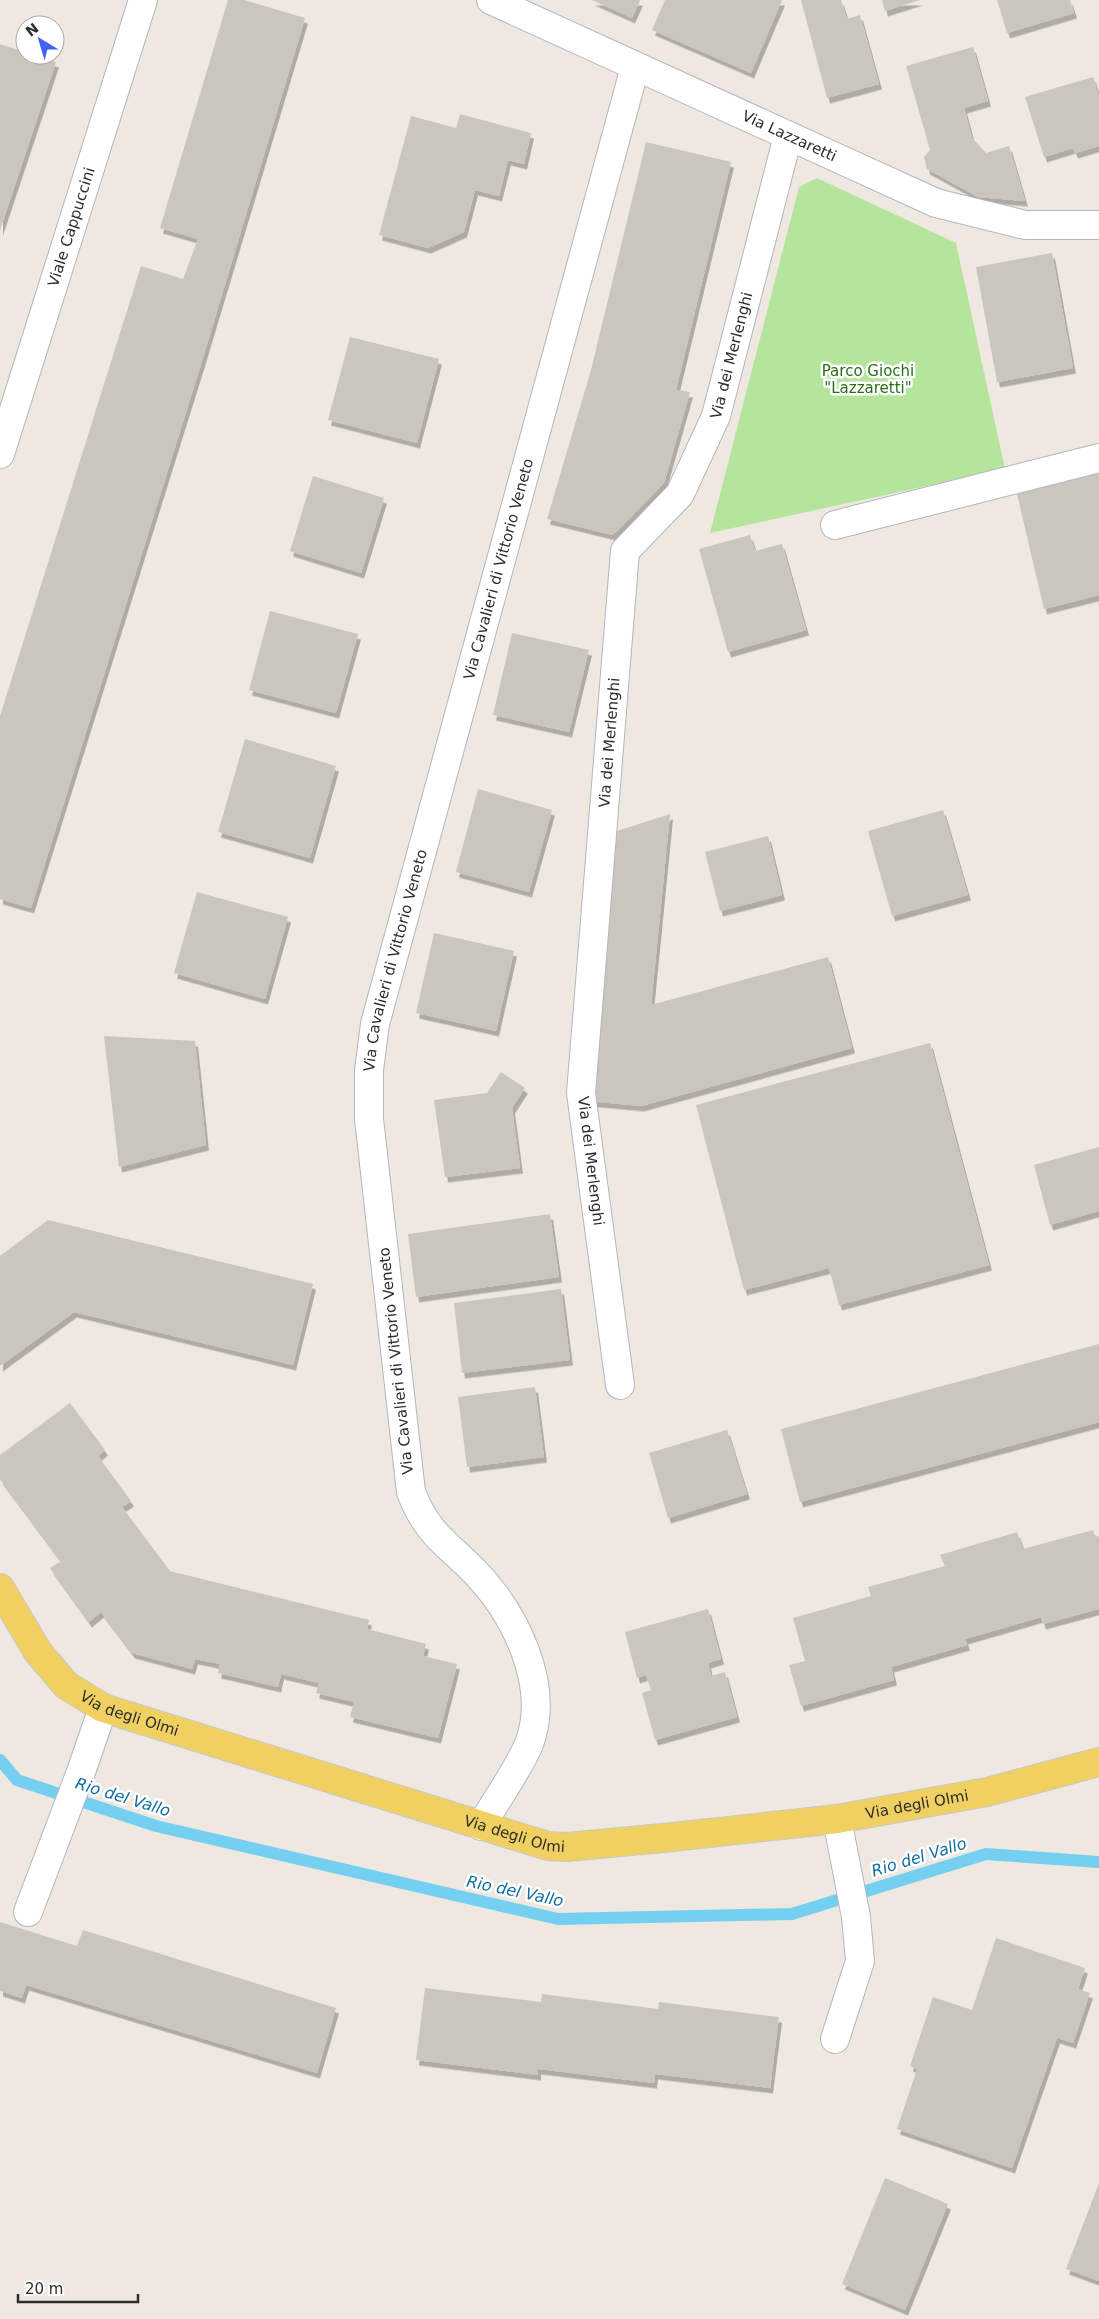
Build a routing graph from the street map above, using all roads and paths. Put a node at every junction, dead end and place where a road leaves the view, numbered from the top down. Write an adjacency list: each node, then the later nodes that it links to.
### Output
1 (142, 0): 6 (street, Viale Cappuccini)
2 (491, 0): 3 (street, Via Lazzaretti)
3 (636, 67): 4 (street, Via Lazzaretti); 14 (street, Via Cavalieri di Vittorio Veneto)
4 (788, 136): 5 (street, Via Lazzaretti); 9 (street, Via dei Merlenghi)
5 (1099, 225)
6 (0, 454)
7 (1099, 458): 8 (street)
8 (835, 525)
9 (620, 1385)
10 (0, 1588): 11 (main road, Via degli Olmi)
11 (103, 1708): 14 (main road, Via degli Olmi); 15 (street)
12 (1099, 1762): 13 (main road, Via degli Olmi)
13 (837, 1818): 14 (main road, Via degli Olmi); 16 (street)
14 (482, 1826)
15 (28, 1912)
16 (835, 2039)

